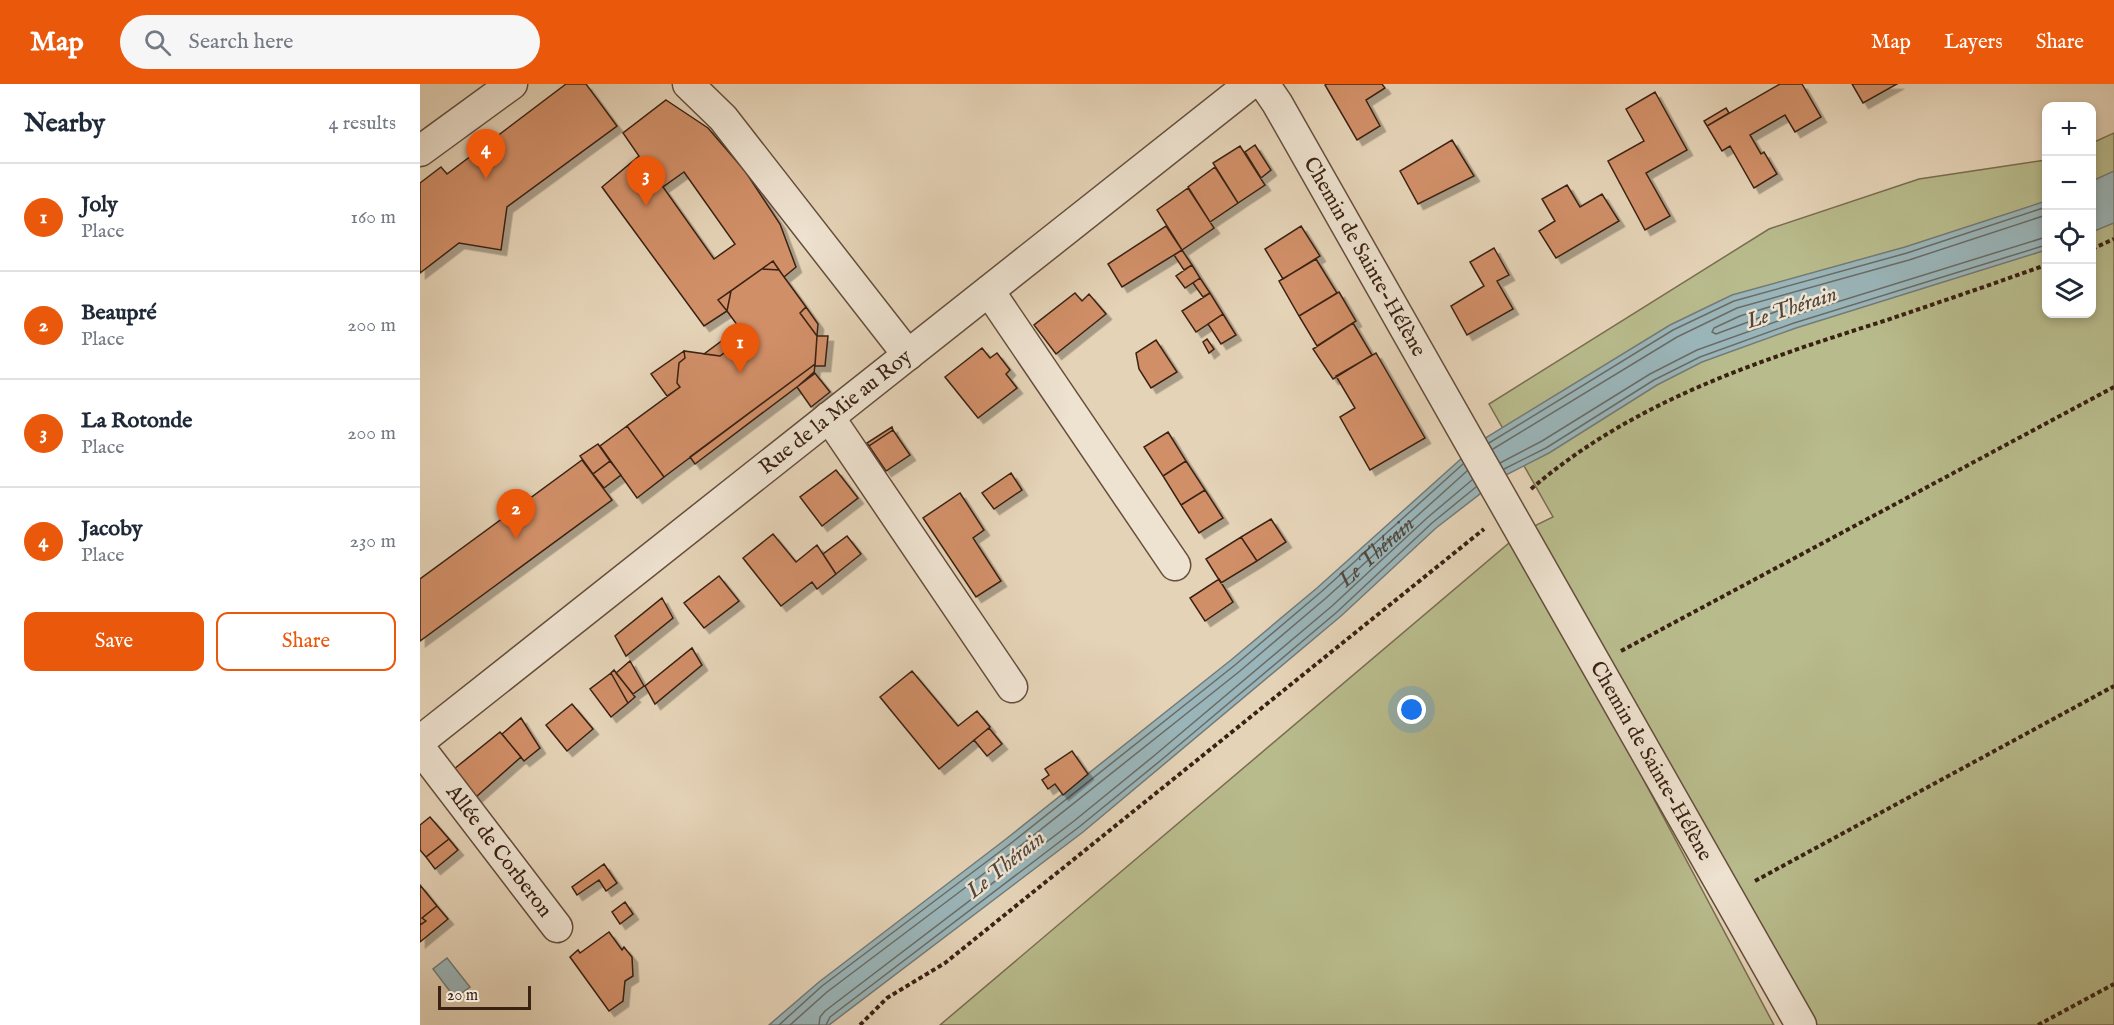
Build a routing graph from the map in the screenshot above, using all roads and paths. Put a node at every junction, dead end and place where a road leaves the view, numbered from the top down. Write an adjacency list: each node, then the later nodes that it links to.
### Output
1 (512, 84): 5 (street)
2 (688, 84): 10 (street)
3 (1250, 84): 9 (street, Rue de la Mie au Roy)
4 (1264, 84): 13 (street, Chemin de Sainte-Hélène)
5 (420, 151)
6 (2114, 239): 7 (path)
7 (2096, 247)
8 (2042, 266): 13 (path)
9 (989, 291): 10 (street, Rue de la Mie au Roy); 14 (street)
10 (908, 355): 12 (street, Rue de la Mie au Roy)
11 (2114, 387): 15 (path)
12 (829, 417): 17 (street); 18 (street, Rue de la Mie au Roy)
13 (1505, 502): 15 (street, Chemin de Sainte-Hélène); 23 (path)
14 (1175, 565)
15 (1597, 664): 20 (street, Chemin de Sainte-Hélène)
16 (2114, 686): 20 (path)
17 (1012, 687)
18 (420, 741)
19 (420, 748): 21 (street, Allée de Corberon)
20 (1728, 896): 24 (street, Chemin de Sainte-Hélène)
21 (557, 927)
22 (2114, 984): 25 (path)
23 (860, 1025)
24 (1801, 1025)
25 (2038, 1025)

